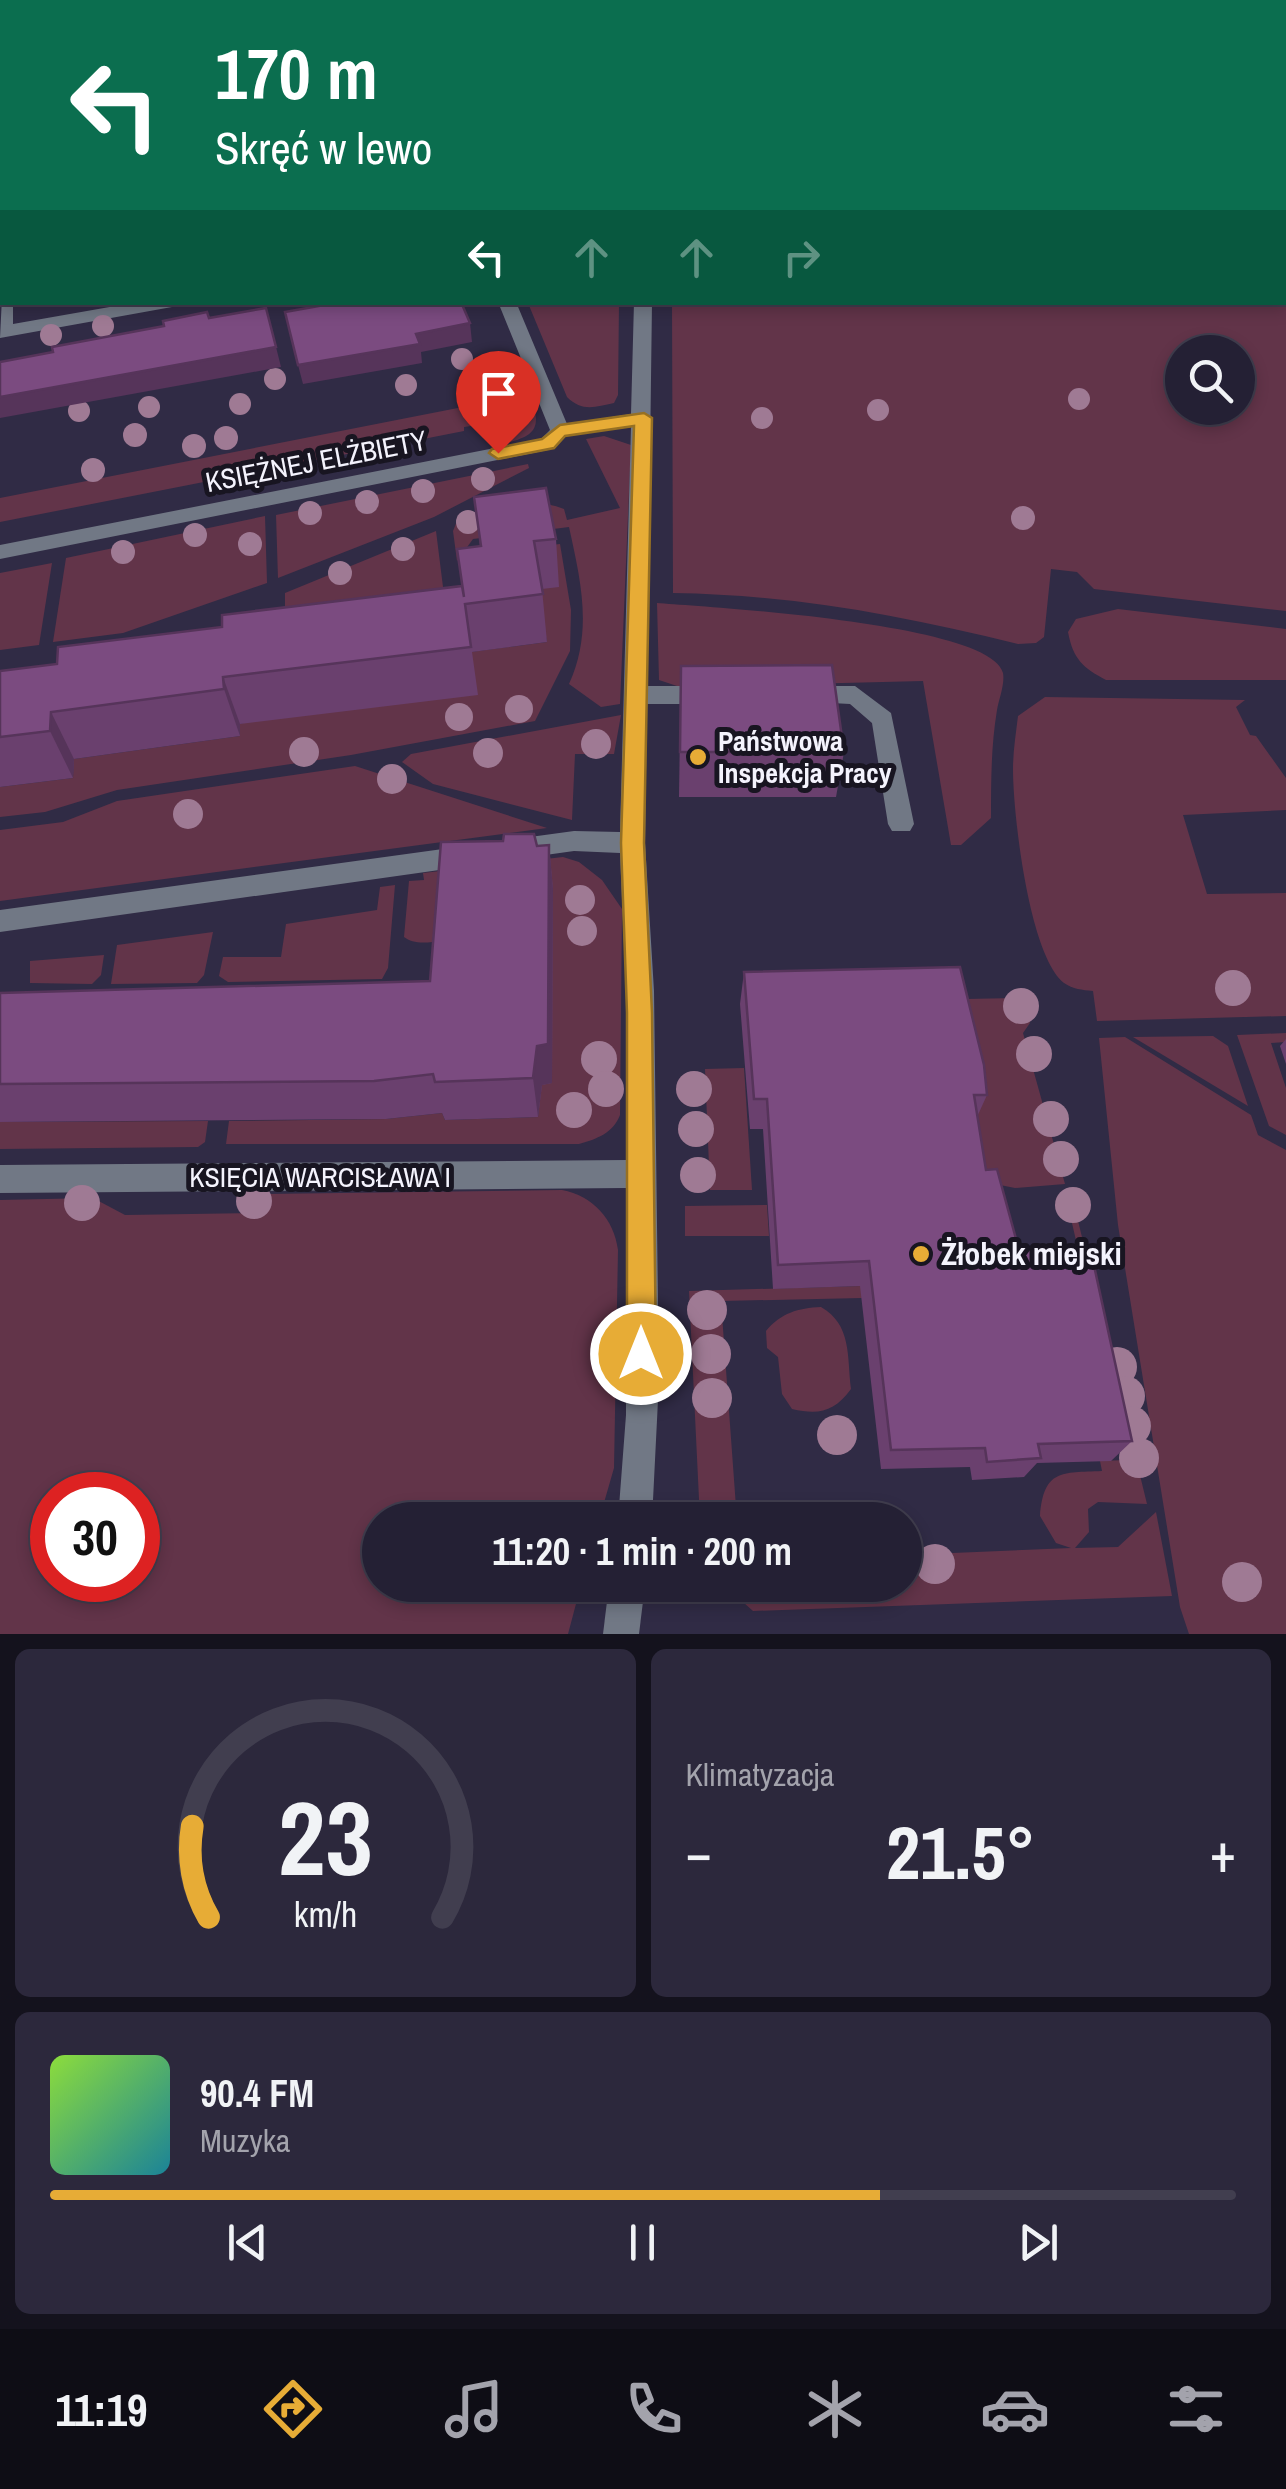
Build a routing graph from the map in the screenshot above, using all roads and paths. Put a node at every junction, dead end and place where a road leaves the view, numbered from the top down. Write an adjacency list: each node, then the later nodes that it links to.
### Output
1 (4, 305): 5 (street)
2 (155, 305): 5 (street)
3 (508, 305): 7 (street)
4 (643, 305): 6 (street)
5 (2, 332)
6 (644, 418): 7 (street, KSIĘŻNEJ ELŻBIETY); 11 (street)
7 (560, 431): 8 (street, KSIĘŻNEJ ELŻBIETY)
8 (0, 552)
9 (736, 695): 11 (street)
10 (776, 695): 12 (street)
11 (637, 696): 13 (street)
12 (901, 824)
13 (632, 843): 14 (street); 15 (street)
14 (0, 921)
15 (641, 1174): 16 (street, KSIĘCIA WARCISŁAWA I); 17 (street)
16 (0, 1179)
17 (637, 1502)
18 (625, 1602): 19 (street)
19 (621, 1634)

